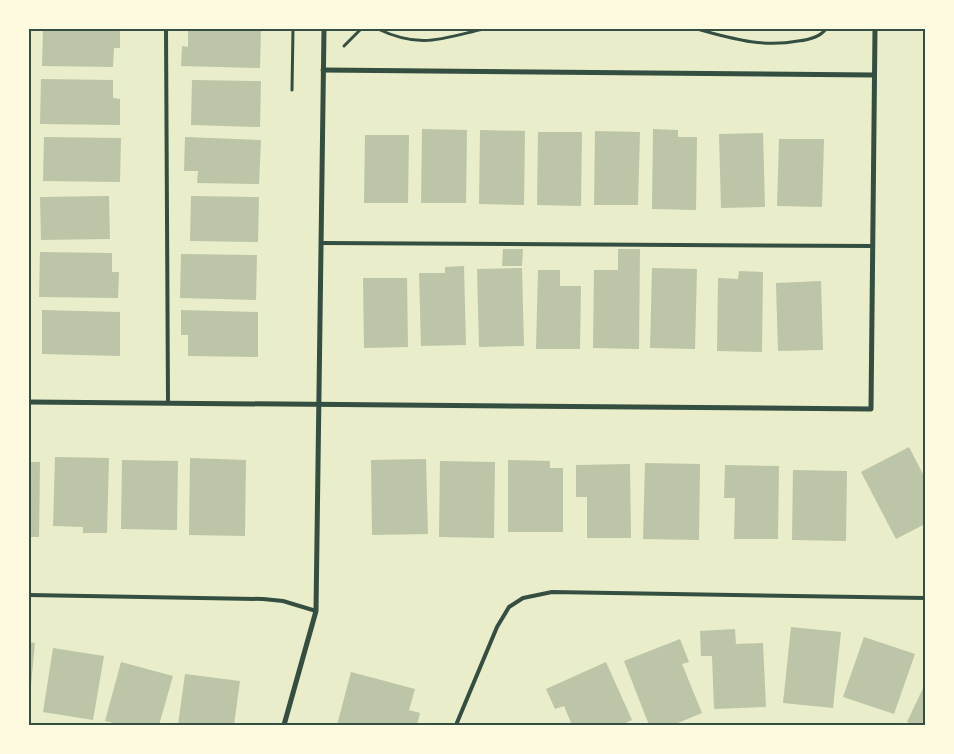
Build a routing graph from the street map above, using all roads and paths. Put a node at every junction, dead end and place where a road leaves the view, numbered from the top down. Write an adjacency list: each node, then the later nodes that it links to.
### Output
1 (166, 29): 17 (lane)
2 (293, 29): 13 (path)
3 (324, 29): 11 (street)
4 (361, 29): 10 (path)
5 (378, 29): 6 (path)
6 (483, 29)
7 (697, 29): 8 (path)
8 (826, 29)
9 (875, 29): 12 (street)
10 (344, 46)
11 (323, 70): 12 (street); 14 (street)
12 (874, 76): 15 (street)
13 (292, 90)
14 (321, 243): 15 (lane); 18 (street)
15 (873, 246): 18 (street)
16 (29, 402): 17 (street)
17 (168, 403): 18 (street)
18 (320, 404): 21 (street)
19 (29, 595): 21 (lane)
20 (925, 598): 23 (lane)
21 (316, 610): 22 (street)
22 (284, 725)
23 (456, 725)

